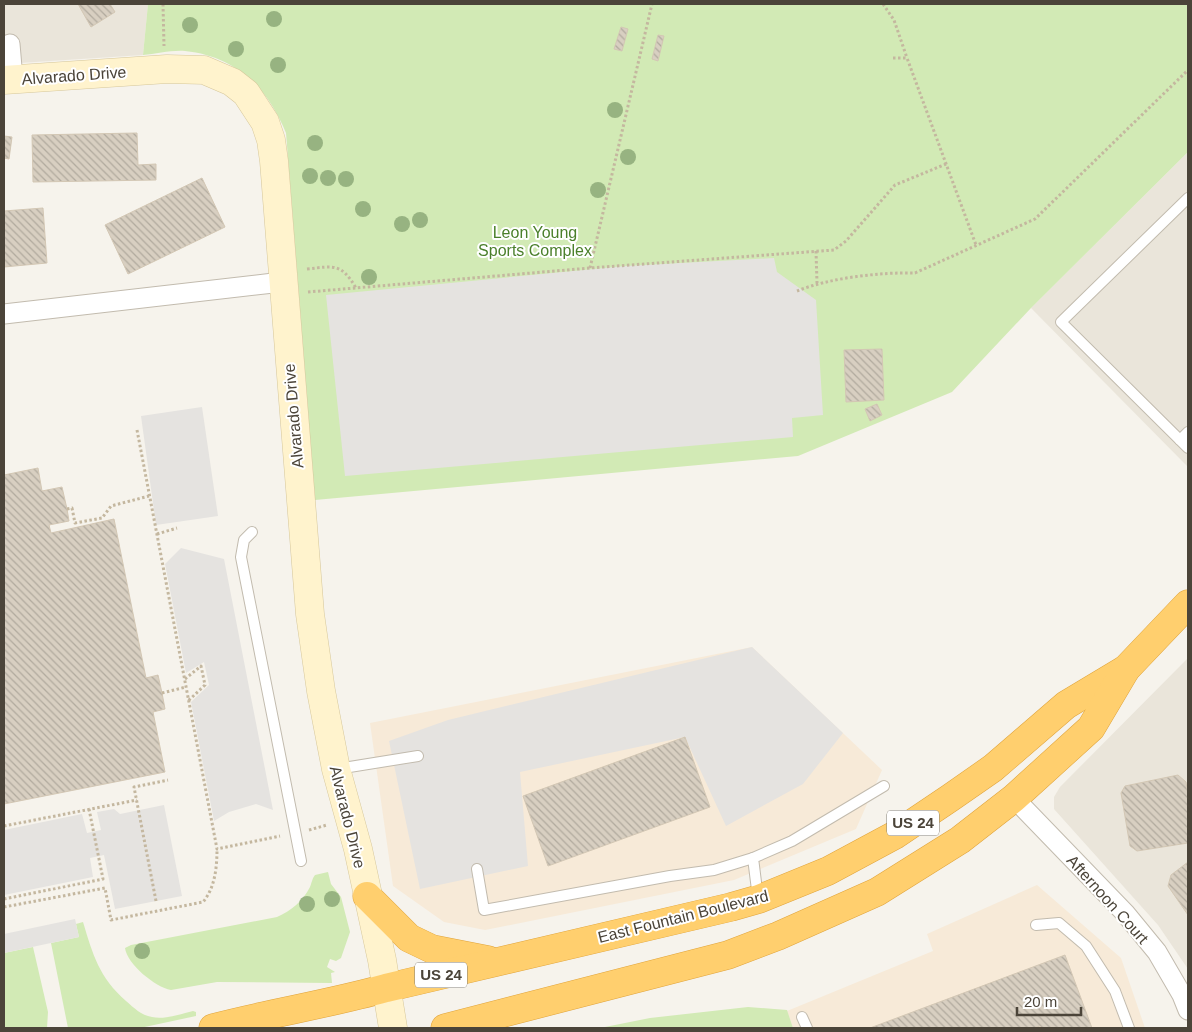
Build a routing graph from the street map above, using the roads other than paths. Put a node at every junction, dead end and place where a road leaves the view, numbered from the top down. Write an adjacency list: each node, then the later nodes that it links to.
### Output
1 (10, 44): 2 (street)
2 (9, 80): 4 (street, Alvarado Drive)
3 (1188, 198): 7 (lane)
4 (295, 281): 5 (street); 13 (street, Alvarado Drive)
5 (4, 314)
6 (1188, 432): 7 (lane)
7 (1180, 440): 8 (lane)
8 (1188, 448)
9 (252, 532): 17 (lane)
10 (1188, 604): 11 (highway, East Fountain Boulevard / US 24)
11 (1126, 669): 15 (highway, East Fountain Boulevard / US 24); 20 (highway, East Fountain Boulevard / US 24)
12 (418, 756): 13 (lane)
13 (336, 769): 19 (street, Alvarado Drive)
14 (884, 786): 16 (lane)
15 (1014, 798): 24 (street, Afternoon Court); 28 (highway, East Fountain Boulevard / US 24)
16 (753, 858): 18 (lane); 20 (lane)
17 (301, 861)
18 (477, 869)
19 (367, 896): 22 (highway); 23 (street, Alvarado Drive)
20 (758, 900): 22 (highway, East Fountain Boulevard / US 24)
21 (1036, 925): 30 (lane)
22 (496, 962): 23 (highway, East Fountain Boulevard / US 24)
23 (386, 988): 26 (highway, East Fountain Boulevard / US 24); 27 (street, Alvarado Drive)
24 (1188, 1010)
25 (802, 1017): 29 (lane)
26 (213, 1028)
27 (394, 1028)
28 (445, 1028)
29 (807, 1028)
30 (1129, 1028)

